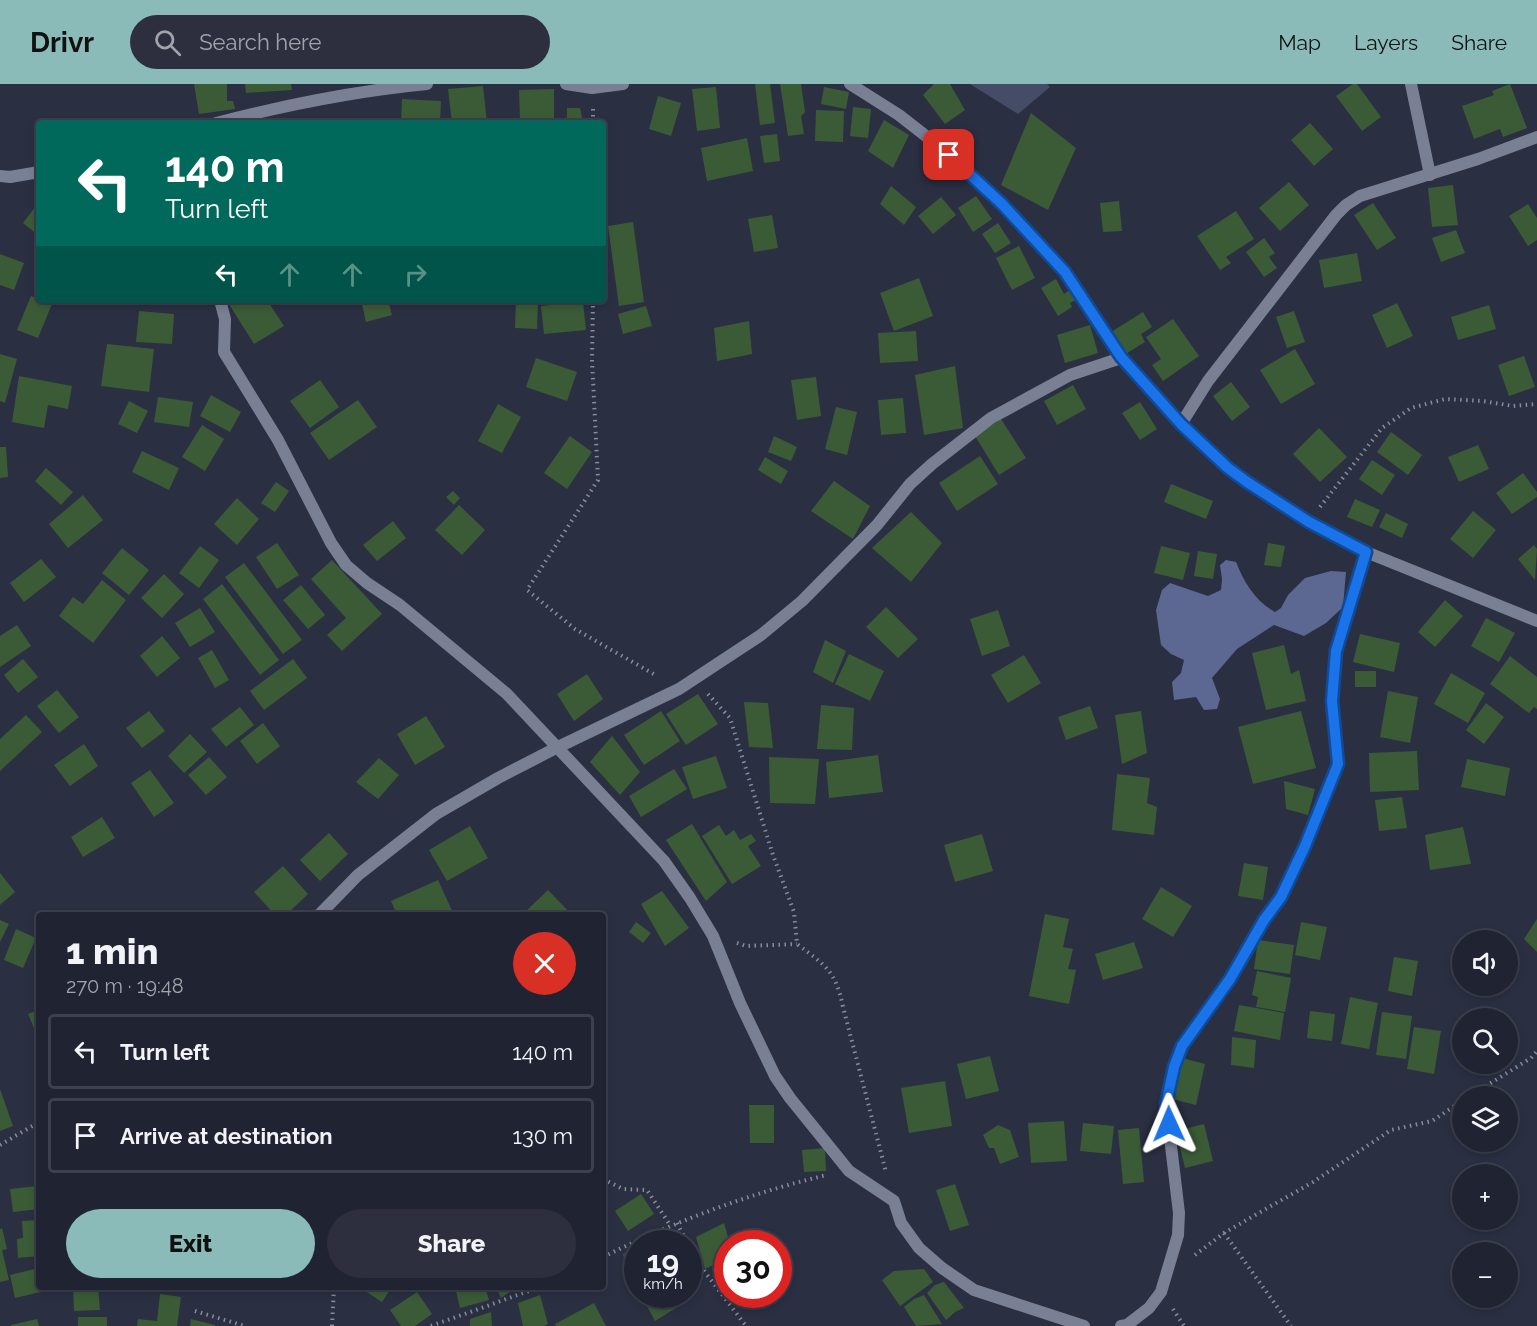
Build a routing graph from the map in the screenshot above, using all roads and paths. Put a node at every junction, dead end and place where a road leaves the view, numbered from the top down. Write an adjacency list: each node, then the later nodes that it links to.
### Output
1 (427, 84): 7 (street)
2 (566, 84): 6 (street)
3 (623, 84): 6 (street)
4 (850, 84): 14 (street)
5 (1411, 84): 10 (street)
6 (591, 86)
7 (227, 120)
8 (1537, 137): 10 (street)
9 (36, 173): 11 (street)
10 (1430, 175): 16 (street)
11 (0, 176)
12 (221, 303): 22 (street)
13 (593, 303): 21 (path)
14 (1121, 357): 16 (street); 20 (street)
15 (1537, 404): 17 (path)
16 (1181, 424): 17 (street)
17 (1309, 522): 18 (street)
18 (1366, 552): 19 (street); 40 (street)
19 (1537, 621)
20 (694, 680): 21 (street); 25 (path)
21 (679, 689): 22 (street)
22 (556, 748): 23 (street); 24 (street)
23 (322, 912)
24 (713, 936): 25 (path); 31 (street)
25 (797, 944): 33 (path)
26 (1537, 1051): 27 (path)
27 (1486, 1086)
28 (1452, 1108): 37 (path)
29 (36, 1124): 30 (path)
30 (0, 1145)
31 (849, 1171): 33 (street); 34 (path)
32 (606, 1181): 35 (path)
33 (894, 1201): 48 (street)
34 (677, 1223): 35 (path); 36 (path)
35 (670, 1225): 38 (path)
36 (681, 1230)
37 (1224, 1233): 40 (path); 50 (path)
38 (606, 1256)
39 (702, 1268): 47 (path)
40 (1165, 1279): 49 (street)
41 (334, 1290): 45 (path)
42 (532, 1290): 46 (path)
43 (195, 1311): 44 (path)
44 (245, 1326)
45 (332, 1326)
46 (431, 1326)
47 (746, 1326)
48 (1084, 1326)
49 (1121, 1326)
50 (1292, 1326)

